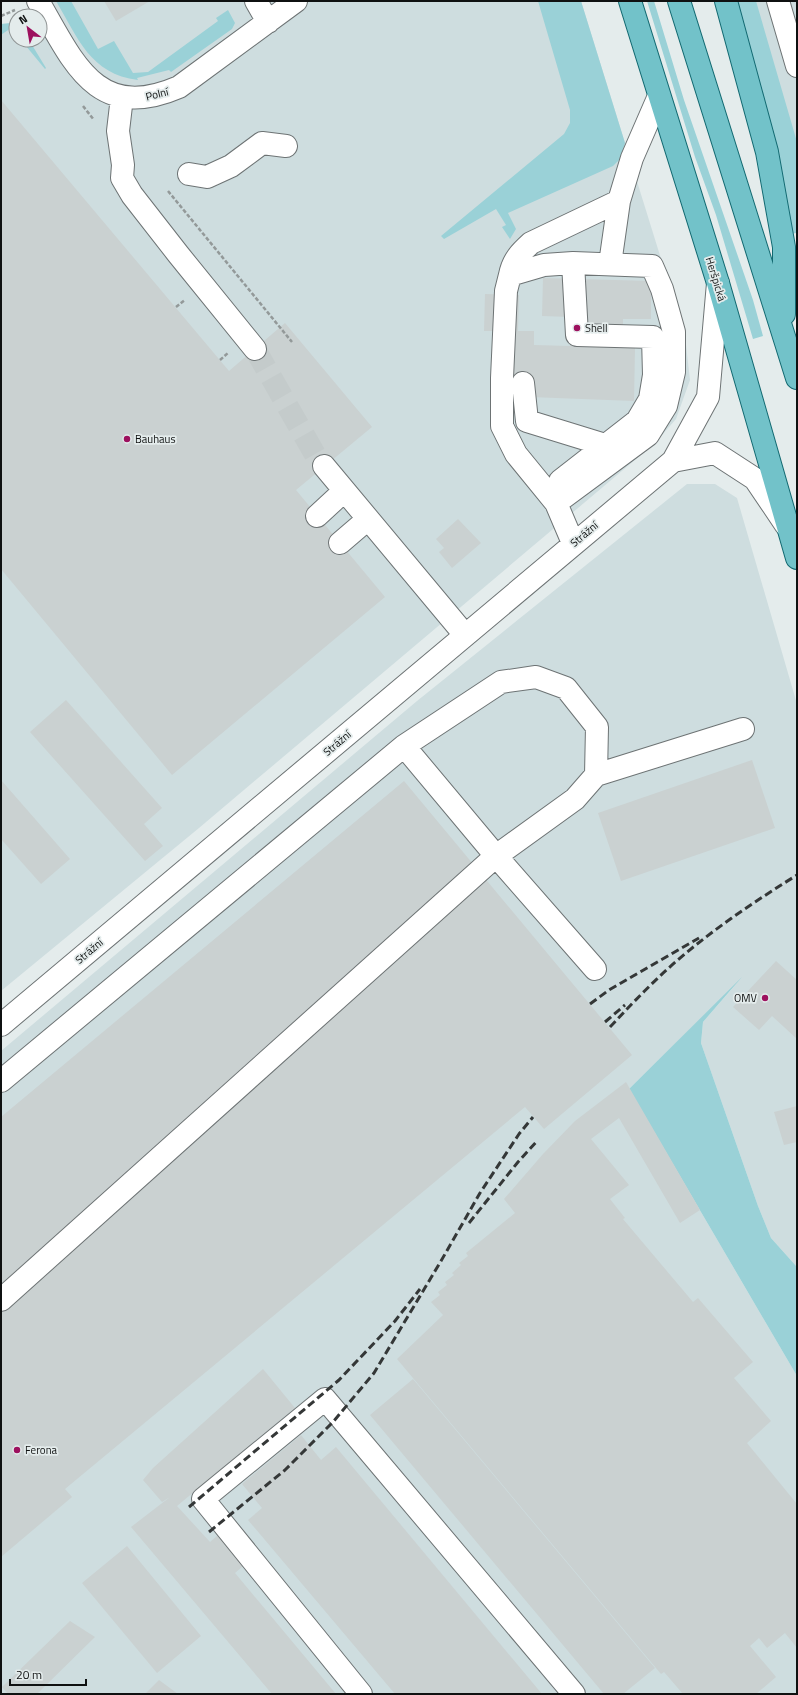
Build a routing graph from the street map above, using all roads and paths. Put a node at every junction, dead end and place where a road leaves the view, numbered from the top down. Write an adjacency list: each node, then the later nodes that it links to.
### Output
1 (38, 1): 11 (street, Polní)
2 (256, 1): 8 (street)
3 (296, 1): 8 (street, Polní)
4 (630, 1): 10 (main road, Heršpická)
5 (679, 1): 20 (main road)
6 (726, 1): 20 (main road)
7 (778, 1): 9 (street)
8 (268, 22): 11 (street, Polní)
9 (797, 66)
10 (659, 96): 15 (street); 19 (main road, Heršpická)
11 (122, 97): 22 (street)
12 (286, 146): 13 (street)
13 (189, 174)
14 (168, 191): 21 (path)
15 (619, 201): 17 (street); 18 (street)
16 (573, 263): 17 (street); 18 (street); 25 (street)
17 (610, 264): 29 (street)
18 (510, 275): 29 (street)
19 (718, 283): 26 (street, Strážní); 32 (main road, Heršpická)
20 (784, 335): 23 (main road)
21 (292, 342)
22 (255, 349)
23 (797, 378)
24 (523, 383): 25 (street)
25 (605, 445): 29 (street)
26 (673, 461): 32 (street, Strážní); 34 (street, Strážní)
27 (324, 466): 28 (street)
28 (344, 491): 30 (street); 31 (street)
29 (556, 503): 34 (street)
30 (317, 516)
31 (368, 519): 33 (street); 36 (street)
32 (789, 530): 35 (main road, Heršpická)
33 (340, 543)
34 (573, 543): 36 (street, Strážní)
35 (797, 558)
36 (465, 635): 42 (street, Strážní)
37 (743, 729): 39 (street)
38 (404, 746): 39 (street); 40 (street); 43 (street)
39 (596, 775): 40 (street)
40 (496, 856): 41 (street); 44 (street)
41 (595, 969)
42 (1, 1025)
43 (1, 1081)
44 (1, 1300)
45 (361, 1694): 46 (street)
46 (574, 1694)

